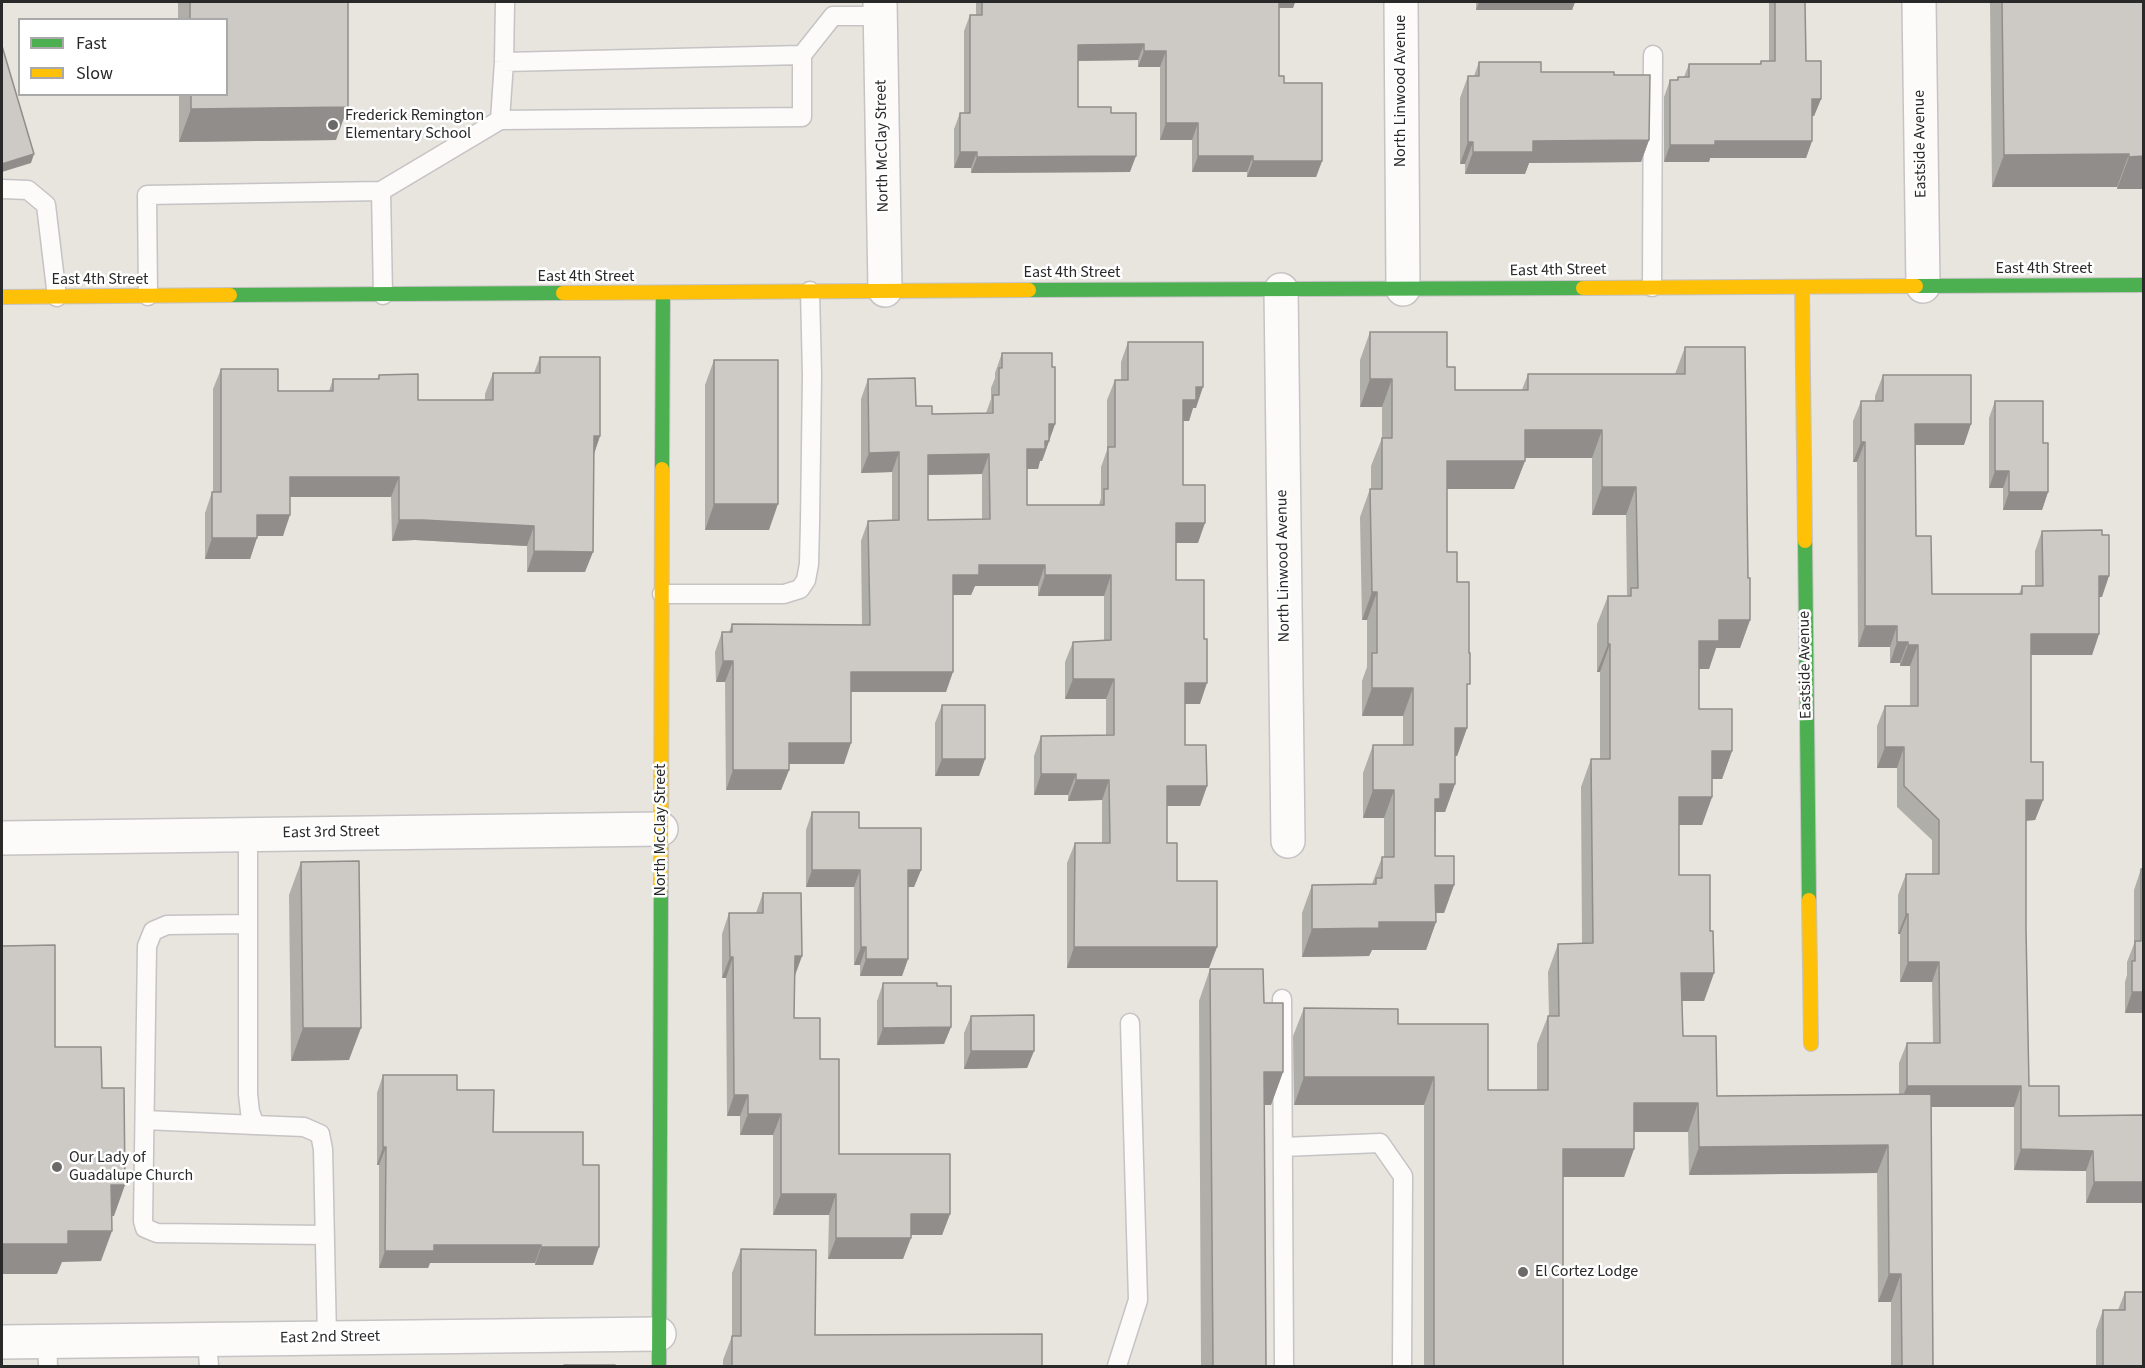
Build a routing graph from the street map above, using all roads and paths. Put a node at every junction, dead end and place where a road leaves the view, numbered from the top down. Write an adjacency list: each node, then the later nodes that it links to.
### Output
1 (504, 2): 7 (lane)
2 (1401, 2): 15 (street, North Linwood Avenue)
3 (1919, 2): 12 (street, Eastside Avenue)
4 (881, 9): 5 (lane); 16 (street, North McClay Street)
5 (802, 56): 7 (lane); 8 (lane)
6 (1653, 56): 13 (lane)
7 (504, 62): 8 (lane)
8 (500, 120): 10 (lane)
9 (2, 189): 23 (lane)
10 (381, 191): 20 (lane); 21 (lane)
11 (2144, 285): 12 (main road, East 4th Street)
12 (1923, 286): 14 (main road, East 4th Street)
13 (1652, 287): 14 (main road, East 4th Street); 15 (main road, East 4th Street)
14 (1802, 287): 32 (main road, Eastside Avenue)
15 (1403, 289): 17 (main road, East 4th Street)
16 (885, 290): 17 (main road, East 4th Street); 18 (main road, East 4th Street)
17 (1281, 290): 28 (street, North Linwood Avenue)
18 (810, 291): 19 (main road, East 4th Street); 24 (lane)
19 (663, 293): 20 (main road, East 4th Street); 24 (main road, North McClay Street)
20 (383, 295): 21 (main road, East 4th Street)
21 (148, 296): 23 (main road, East 4th Street)
22 (2, 297): 23 (main road, East 4th Street)
23 (57, 297)
24 (662, 594): 25 (main road, North McClay Street)
25 (661, 829): 26 (street, East 3rd Street); 37 (main road, North McClay Street)
26 (248, 834): 27 (street, East 3rd Street); 29 (lane)
27 (2, 838)
28 (1288, 841)
29 (248, 924): 33 (lane); 34 (lane)
30 (1282, 999): 35 (lane)
31 (1130, 1023): 43 (lane)
32 (1811, 1044)
33 (145, 1120): 34 (lane); 36 (lane)
34 (255, 1125): 36 (lane)
35 (1283, 1148): 44 (lane); 45 (lane)
36 (325, 1235): 38 (lane)
37 (659, 1334): 38 (street, East 2nd Street); 42 (main road, North McClay Street)
38 (327, 1338): 40 (street, East 2nd Street)
39 (2, 1342): 41 (street, East 2nd Street)
40 (208, 1353): 41 (street, East 2nd Street)
41 (48, 1354)
42 (659, 1366)
43 (1117, 1366)
44 (1284, 1366)
45 (1402, 1366)

